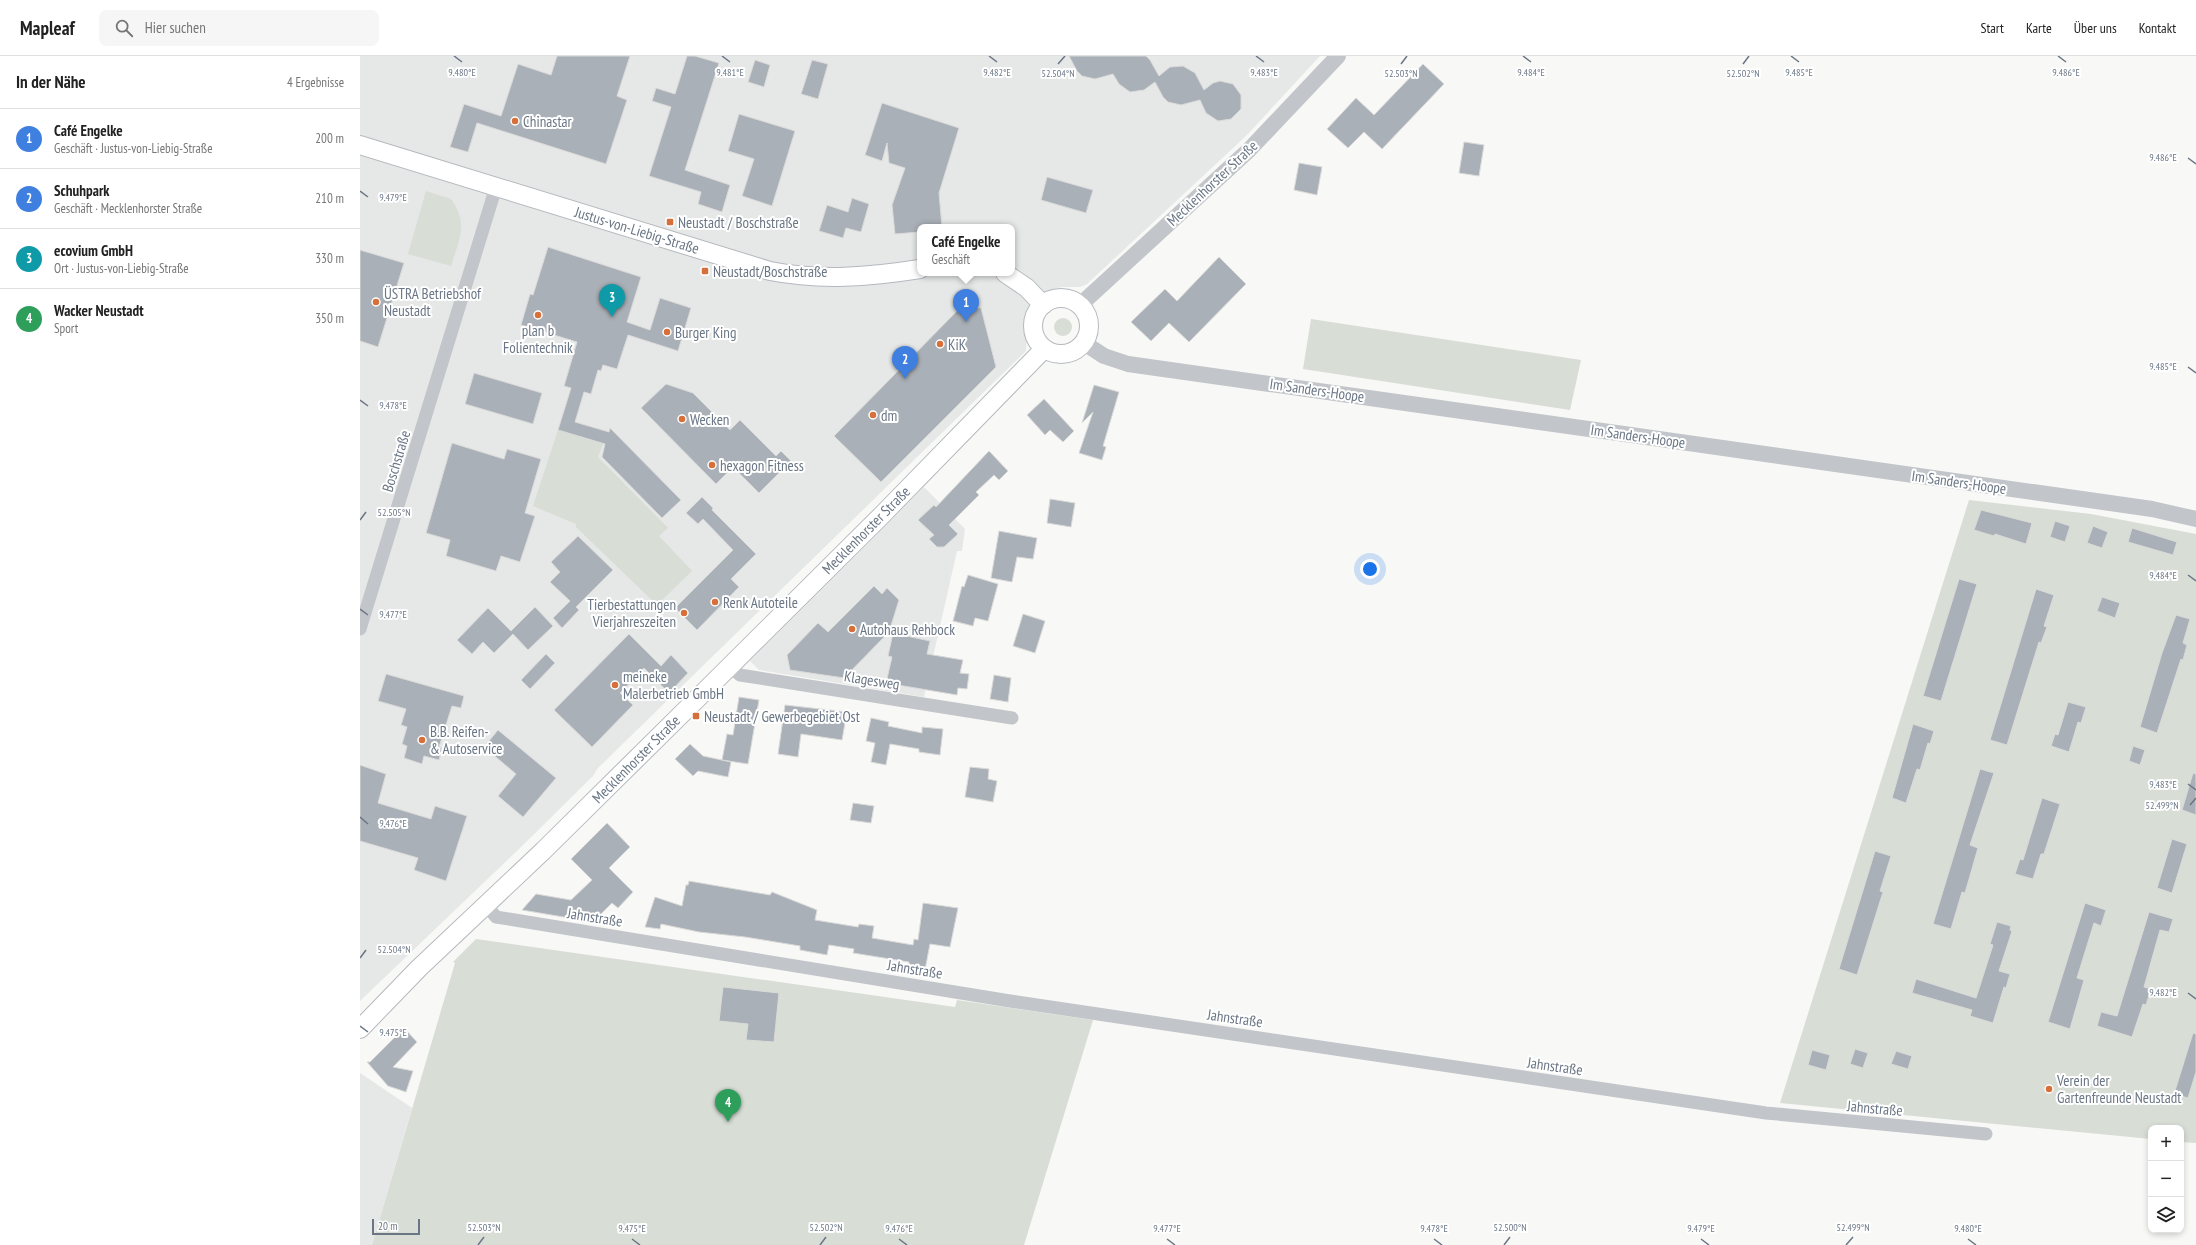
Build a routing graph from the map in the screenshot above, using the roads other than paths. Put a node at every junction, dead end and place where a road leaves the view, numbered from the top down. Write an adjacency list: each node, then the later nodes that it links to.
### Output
1 (1338, 56): 7 (street, Mecklenhorster Straße)
2 (360, 145): 3 (main road, Justus-von-Liebig-Straße)
3 (496, 187): 4 (main road, Justus-von-Liebig-Straße); 11 (street, Boschstraße)
4 (917, 269)
5 (1009, 276): 6 (main road)
6 (1043, 305): 7 (main road); 9 (main road)
7 (1080, 305): 8 (main road)
8 (1084, 343): 9 (main road); 10 (street, Im Sanders-Hoope)
9 (1044, 349): 12 (main road, Mecklenhorster Straße)
10 (2196, 519)
11 (360, 629)
12 (729, 666): 13 (street, Klagesweg); 14 (main road, Mecklenhorster Straße)
13 (1012, 718)
14 (486, 905): 15 (main road, Mecklenhorster Straße); 16 (street, Jahnstraße)
15 (360, 1029)
16 (1986, 1134)

